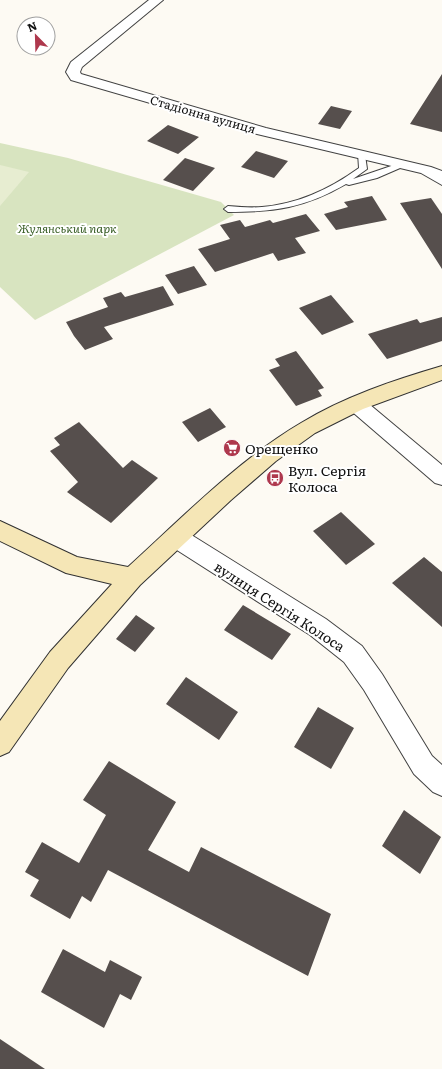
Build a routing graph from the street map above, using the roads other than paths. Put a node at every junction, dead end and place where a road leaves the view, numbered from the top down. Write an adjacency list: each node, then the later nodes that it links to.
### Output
1 (157, 0): 2 (street, Стадіонна вулиця)
2 (361, 155): 3 (street, Стадіонна вулиця); 5 (lane)
3 (404, 165): 4 (street, Стадіонна вулиця); 5 (lane)
4 (442, 180)
5 (335, 187): 6 (lane)
6 (228, 209)
7 (442, 373): 8 (street)
8 (356, 404): 9 (street); 11 (street)
9 (442, 477)
10 (0, 530): 12 (street)
11 (177, 538): 12 (street); 14 (street, вулиця Сергія Колоса)
12 (132, 578): 13 (street)
13 (0, 743)
14 (442, 783)

